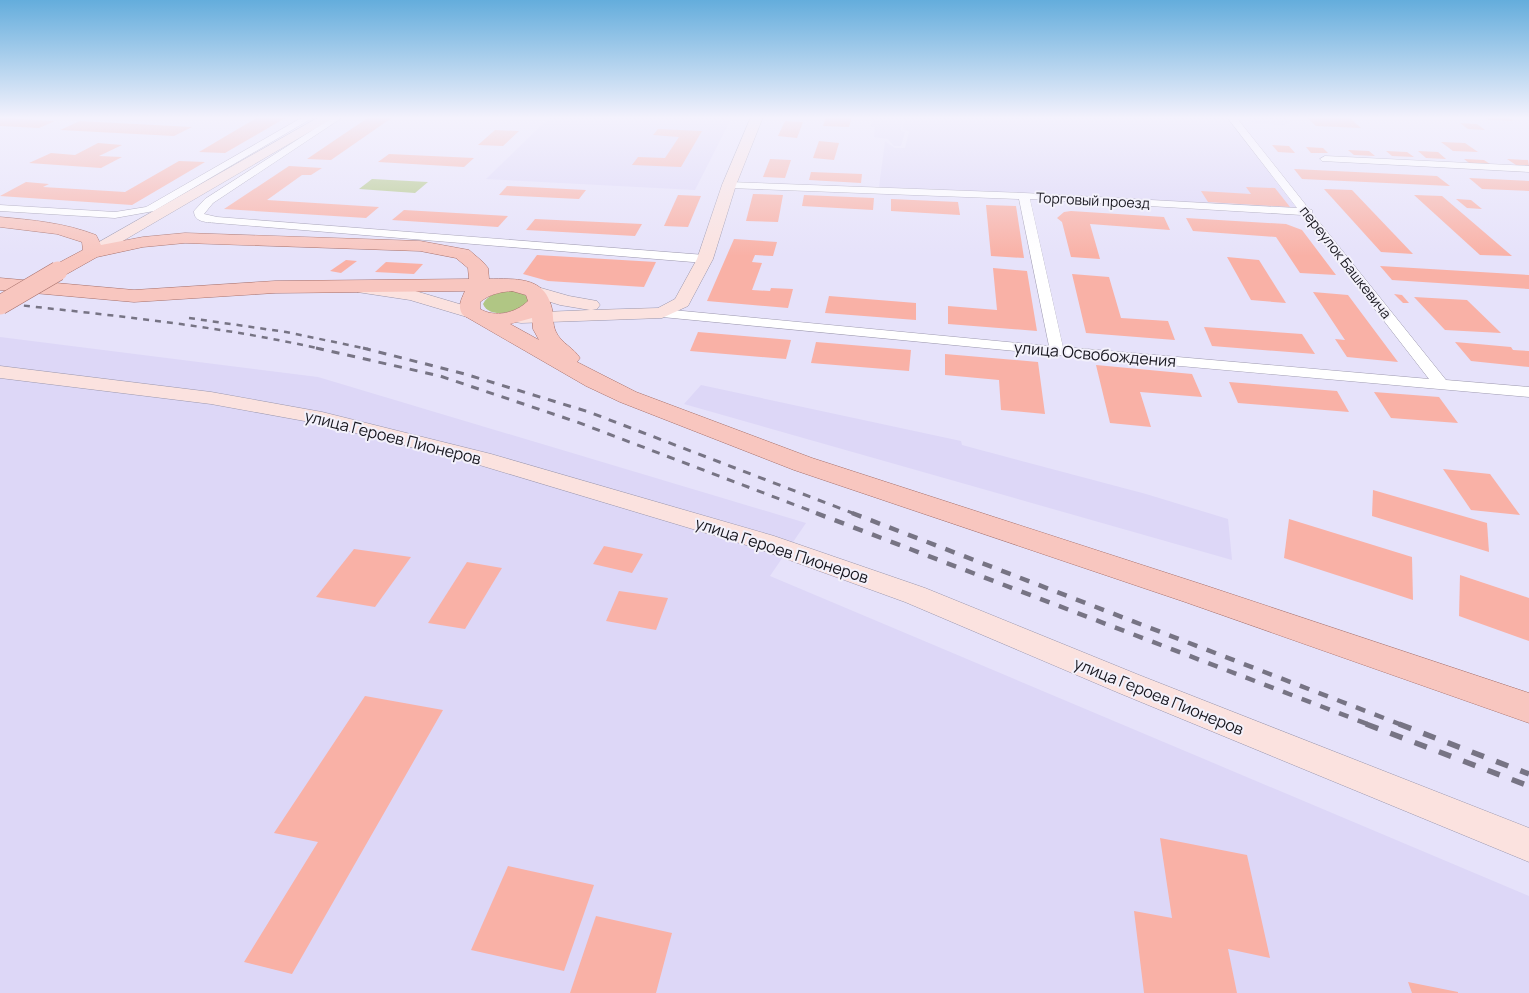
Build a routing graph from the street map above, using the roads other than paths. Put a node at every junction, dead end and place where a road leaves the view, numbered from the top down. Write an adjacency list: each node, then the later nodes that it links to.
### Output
1 (234, 163): 12 (street)
2 (237, 163): 15 (street)
3 (267, 163): 16 (street)
4 (739, 163): 10 (street)
5 (1266, 163): 13 (street, переулок Башкевича)
6 (1414, 163): 7 (street)
7 (1442, 165): 8 (street); 9 (street)
8 (1529, 169)
9 (1529, 178)
10 (729, 185): 11 (street, Торговый проезд); 16 (street)
11 (1024, 196): 13 (street, Торговый проезд); 23 (street)
12 (0, 208)
13 (1308, 212): 26 (street, переулок Башкевича)
14 (0, 222): 15 (main road)
15 (91, 246): 20 (main road, bridge); 21 (main road)
16 (705, 259): 22 (street)
17 (0, 284): 18 (main road)
18 (361, 287): 21 (main road); 21 (street)
19 (538, 302): 21 (main road); 21 (main road); 22 (street); 22 (street); 25 (main road)
20 (0, 305)
21 (482, 307): 25 (main road)
22 (662, 313): 23 (street, улица Освобождения)
23 (1057, 351): 26 (street, улица Освобождения)
24 (0, 372): 29 (street, улица Героев Пионеров)
25 (594, 381): 28 (main road)
26 (1442, 384): 27 (street, улица Освобождения)
27 (1529, 392)
28 (1529, 708)
29 (1529, 844)

